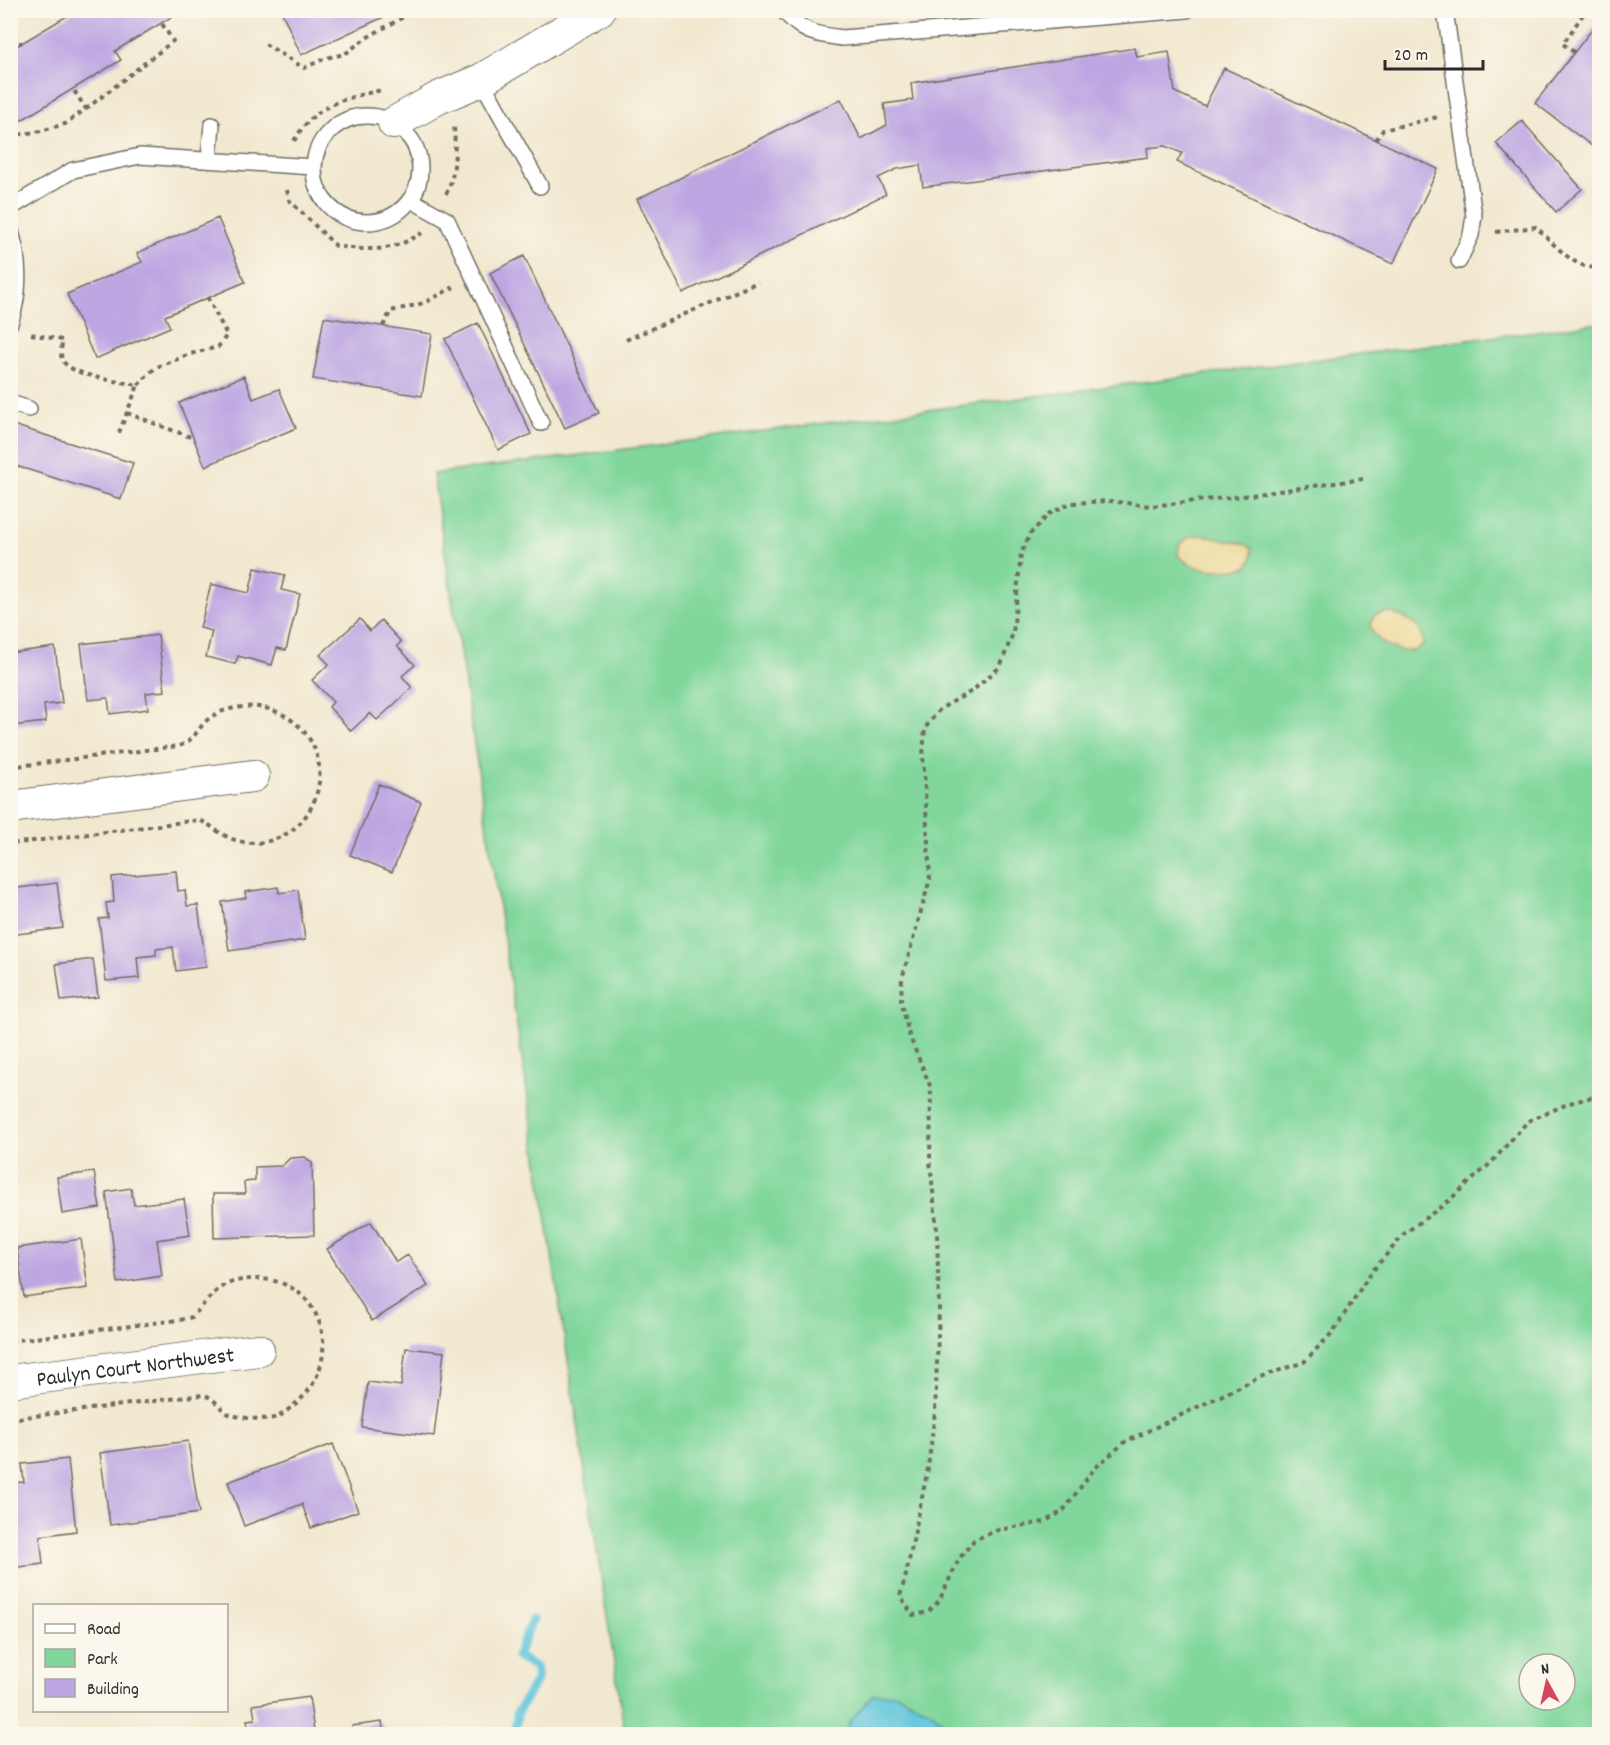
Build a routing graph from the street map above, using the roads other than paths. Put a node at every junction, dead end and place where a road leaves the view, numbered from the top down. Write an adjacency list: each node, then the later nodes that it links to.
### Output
1 (783, 10): 2 (lane)
2 (1187, 10)
3 (1445, 10): 14 (lane)
4 (594, 12): 5 (street)
5 (481, 80): 6 (street); 10 (lane)
6 (394, 123): 9 (lane); 11 (lane)
7 (212, 125): 8 (lane)
8 (209, 159): 9 (lane); 12 (lane)
9 (314, 167): 11 (lane)
10 (540, 186)
11 (411, 200): 18 (lane)
12 (10, 208)
13 (10, 228): 15 (lane)
14 (1459, 261)
15 (16, 328)
16 (10, 404): 17 (lane)
17 (29, 409)
18 (541, 423)
19 (253, 776): 20 (street)
20 (10, 807)
21 (258, 1350): 22 (street, Paulyn Court Northwest)
22 (10, 1381)

